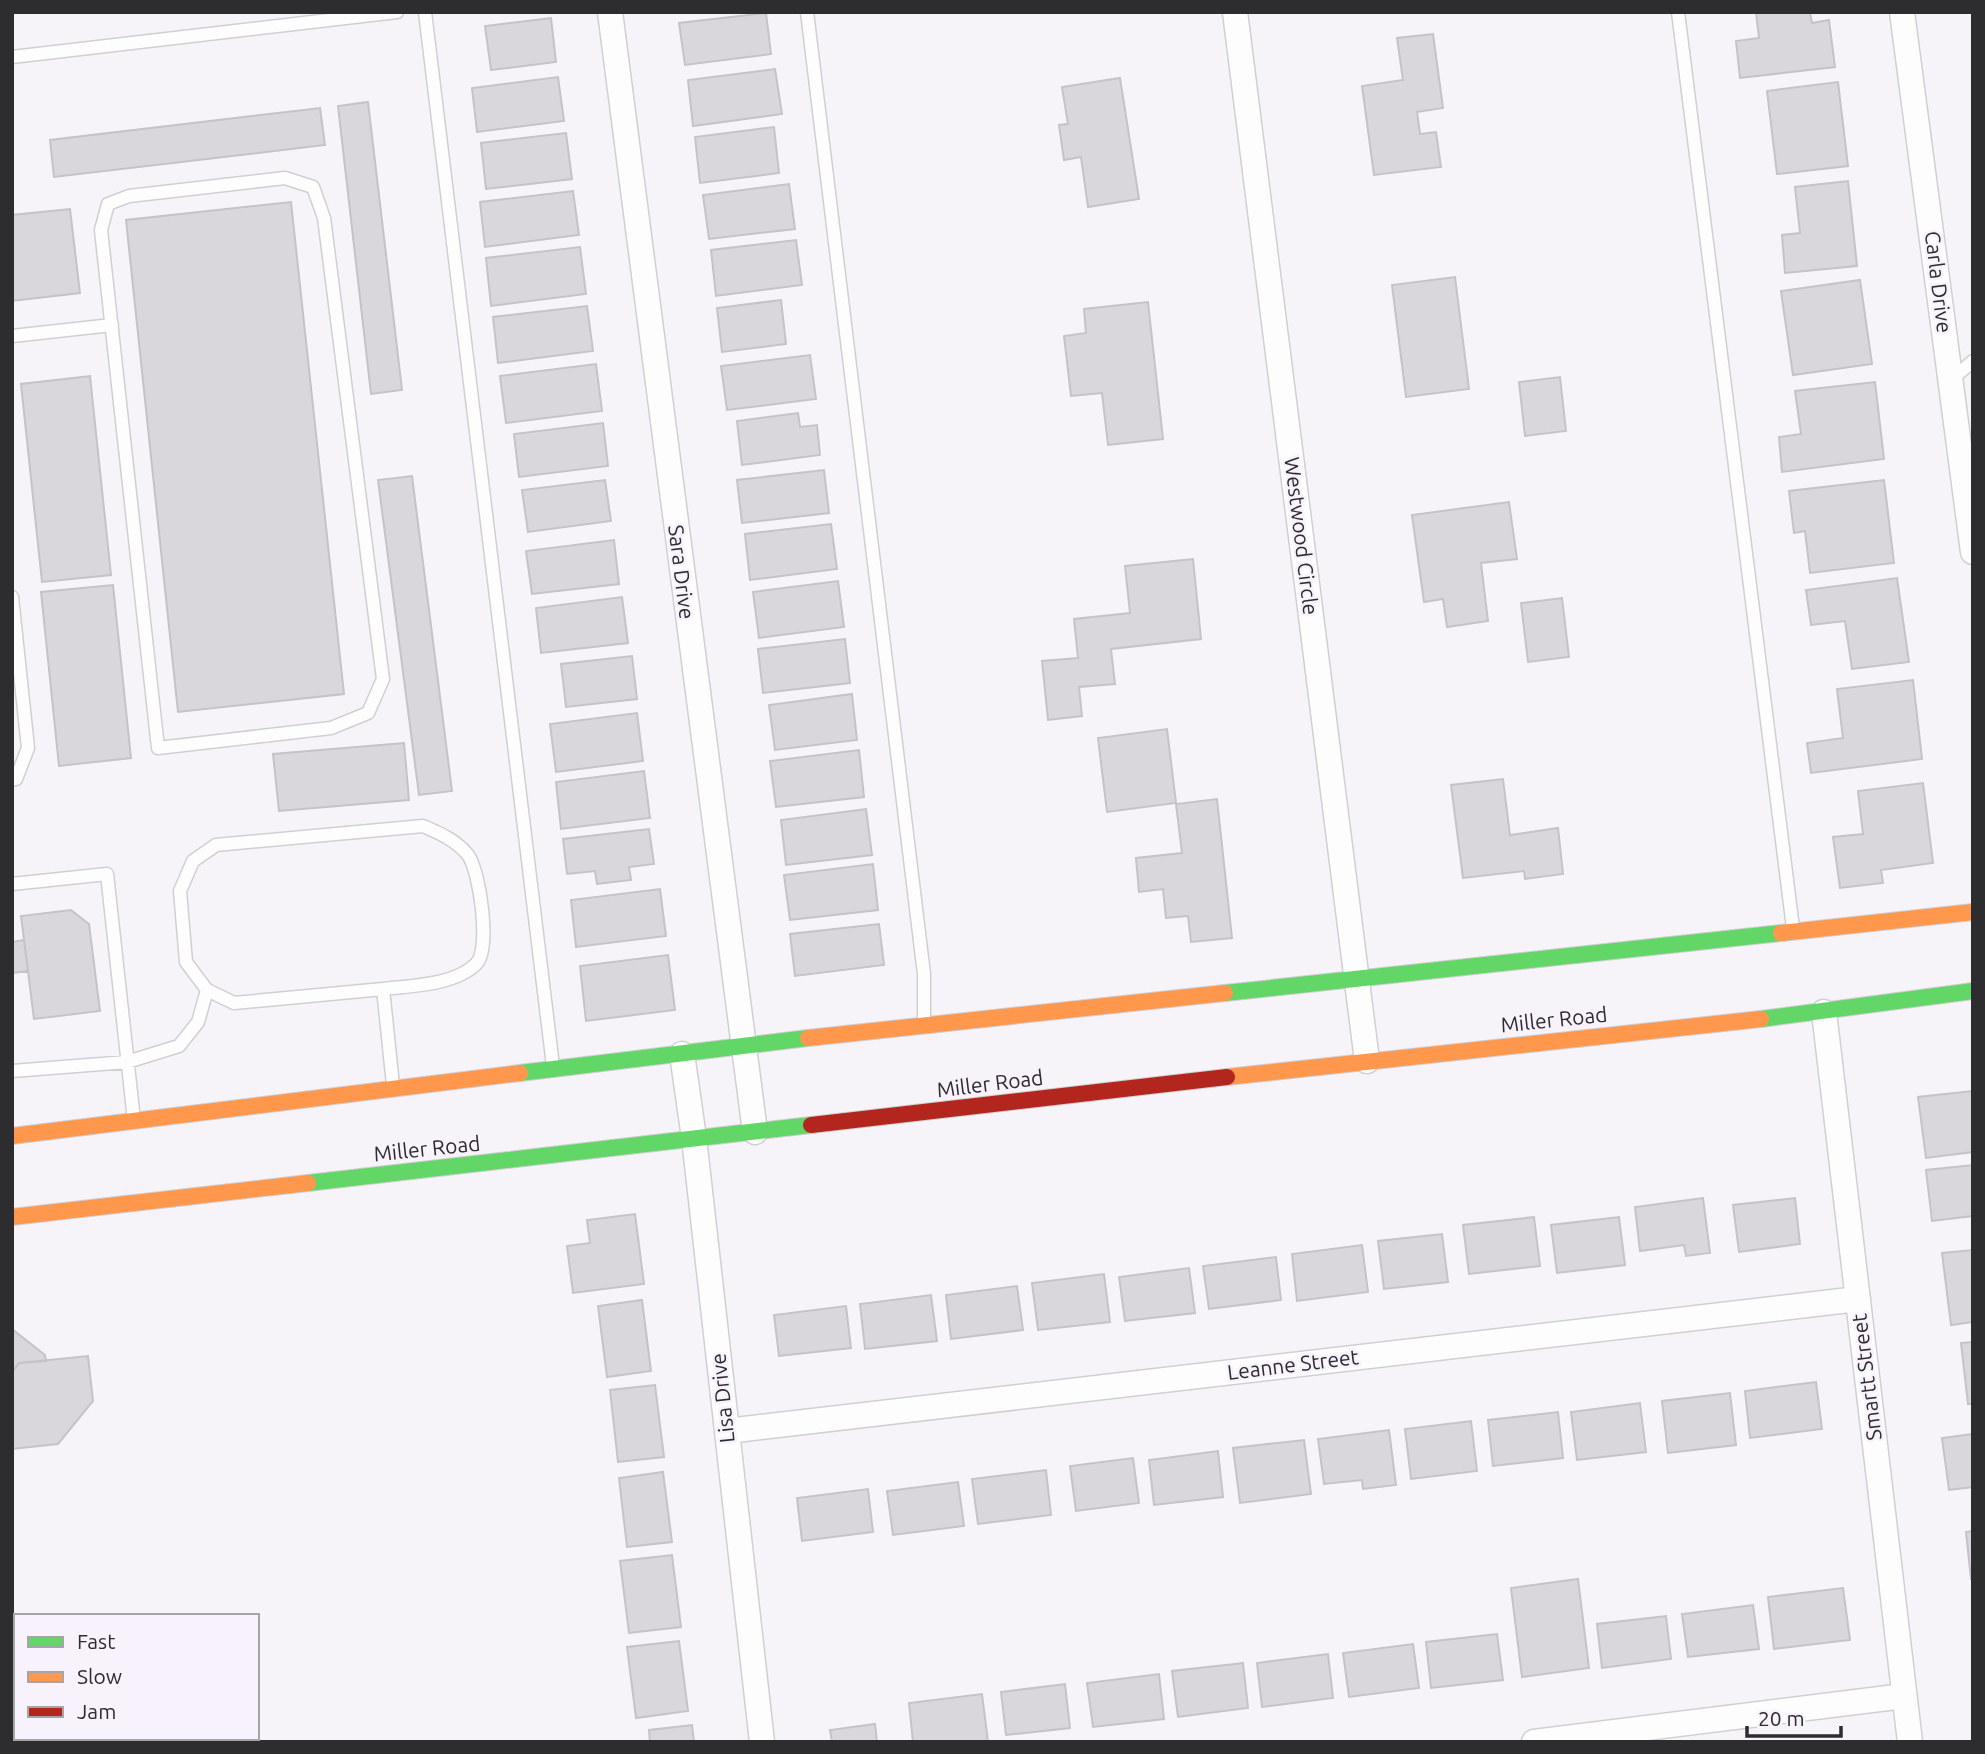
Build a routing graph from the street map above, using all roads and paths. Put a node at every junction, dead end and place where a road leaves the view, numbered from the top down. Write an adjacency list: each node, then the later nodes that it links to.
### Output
1 (397, 12): 8 (lane)
2 (425, 12): 29 (lane)
3 (610, 12): 25 (street, Sara Drive)
4 (807, 12): 24 (lane)
5 (1235, 12): 19 (street, Westwood Circle)
6 (1678, 12): 18 (lane)
7 (1902, 12): 12 (street, Carla Drive)
8 (12, 57)
9 (112, 325): 9 (lane); 10 (lane)
10 (12, 337)
11 (1973, 361): 12 (lane)
12 (1951, 380): 13 (street, Carla Drive)
13 (1973, 552)
14 (12, 597): 15 (lane)
15 (12, 780)
16 (12, 884): 28 (lane)
17 (1973, 912): 18 (main road)
18 (1793, 932): 19 (main road)
19 (1357, 979): 24 (main road); 27 (street, Westwood Circle)
20 (383, 989): 21 (lane); 21 (lane); 31 (lane)
21 (206, 990): 28 (lane)
22 (1973, 991): 23 (main road, Miller Road)
23 (1824, 1012): 27 (main road, Miller Road); 37 (street, Smartt Street)
24 (923, 1026): 25 (main road)
25 (742, 1045): 26 (main road); 33 (street, Sara Drive)
26 (682, 1054): 29 (main road); 35 (street, Lisa Drive)
27 (1367, 1060): 33 (main road, Miller Road)
28 (127, 1062): 30 (lane); 32 (lane)
29 (553, 1069): 31 (main road)
30 (12, 1071)
31 (393, 1088): 32 (main road)
32 (134, 1120): 34 (main road)
33 (755, 1132): 35 (main road, Miller Road)
34 (12, 1136)
35 (694, 1138): 36 (main road, Miller Road); 38 (street, Lisa Drive)
36 (12, 1217)
37 (1858, 1299): 38 (street, Leanne Street); 39 (street, Smartt Street)
38 (727, 1431): 40 (street, Lisa Drive)
39 (1905, 1696): 41 (street); 42 (street, Smartt Street)
40 (762, 1742)
41 (1534, 1742)
42 (1910, 1742)

